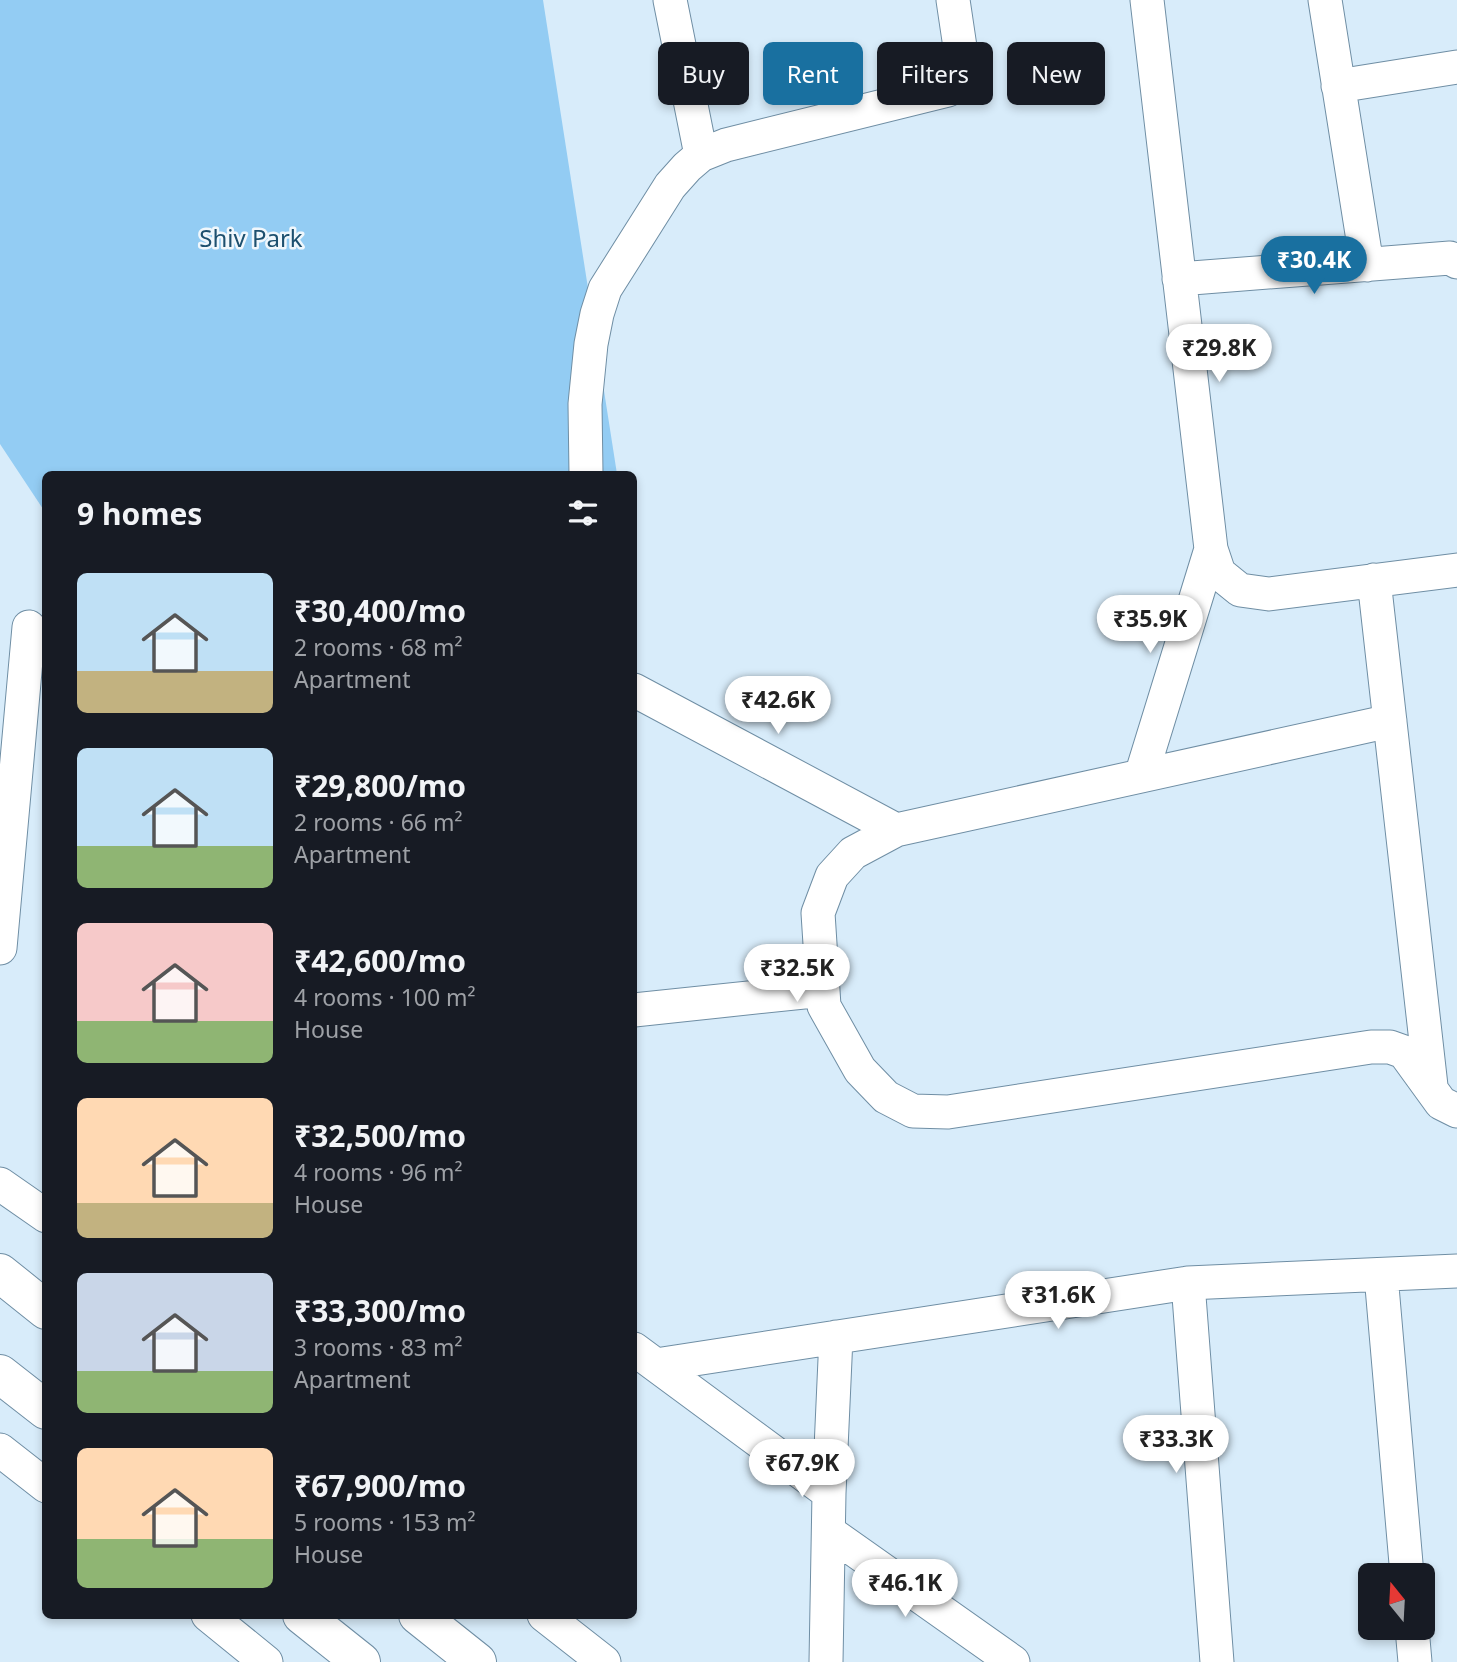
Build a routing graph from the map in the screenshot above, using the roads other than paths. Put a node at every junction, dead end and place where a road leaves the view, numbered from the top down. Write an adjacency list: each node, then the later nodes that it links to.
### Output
1 (670, 0): 7 (street)
2 (953, 0): 7 (street)
3 (1147, 0): 10 (street)
4 (1325, 0): 6 (street)
5 (1457, 67): 6 (street)
6 (1338, 86): 9 (street)
7 (701, 155): 11 (street)
8 (1457, 262): 9 (street)
9 (1367, 265): 10 (street)
10 (1179, 279): 12 (street)
11 (586, 471)
12 (1211, 550): 14 (street); 18 (street)
13 (1457, 570): 14 (street)
14 (1374, 580): 17 (street)
15 (25, 627): 20 (street)
16 (637, 693): 19 (street)
17 (1390, 721): 18 (street); 24 (street)
18 (1140, 776): 19 (street)
19 (897, 830): 22 (street)
20 (4, 860): 21 (street)
21 (0, 948)
22 (823, 990): 23 (street); 24 (street)
23 (637, 1010)
24 (1431, 1089): 25 (street)
25 (1457, 1111)
26 (0, 1184): 27 (street)
27 (42, 1213)
28 (1457, 1271): 30 (street)
29 (0, 1273): 32 (highway)
30 (1381, 1275): 31 (street); 41 (street)
31 (1188, 1283): 33 (street); 53 (street)
32 (42, 1307)
33 (836, 1337): 34 (street); 39 (street)
34 (645, 1357): 39 (street)
35 (0, 1374): 36 (highway)
36 (42, 1407)
37 (0, 1450): 38 (street)
38 (42, 1483)
39 (829, 1493): 40 (street)
40 (828, 1532): 51 (street); 52 (street)
41 (1406, 1563)
42 (213, 1619): 47 (street)
43 (307, 1619): 48 (highway)
44 (423, 1619): 49 (highway)
45 (549, 1619): 50 (street)
46 (1413, 1640): 54 (street)
47 (266, 1662)
48 (360, 1662)
49 (477, 1662)
50 (604, 1662)
51 (826, 1662)
52 (1013, 1662)
53 (1217, 1662)
54 (1415, 1662)

